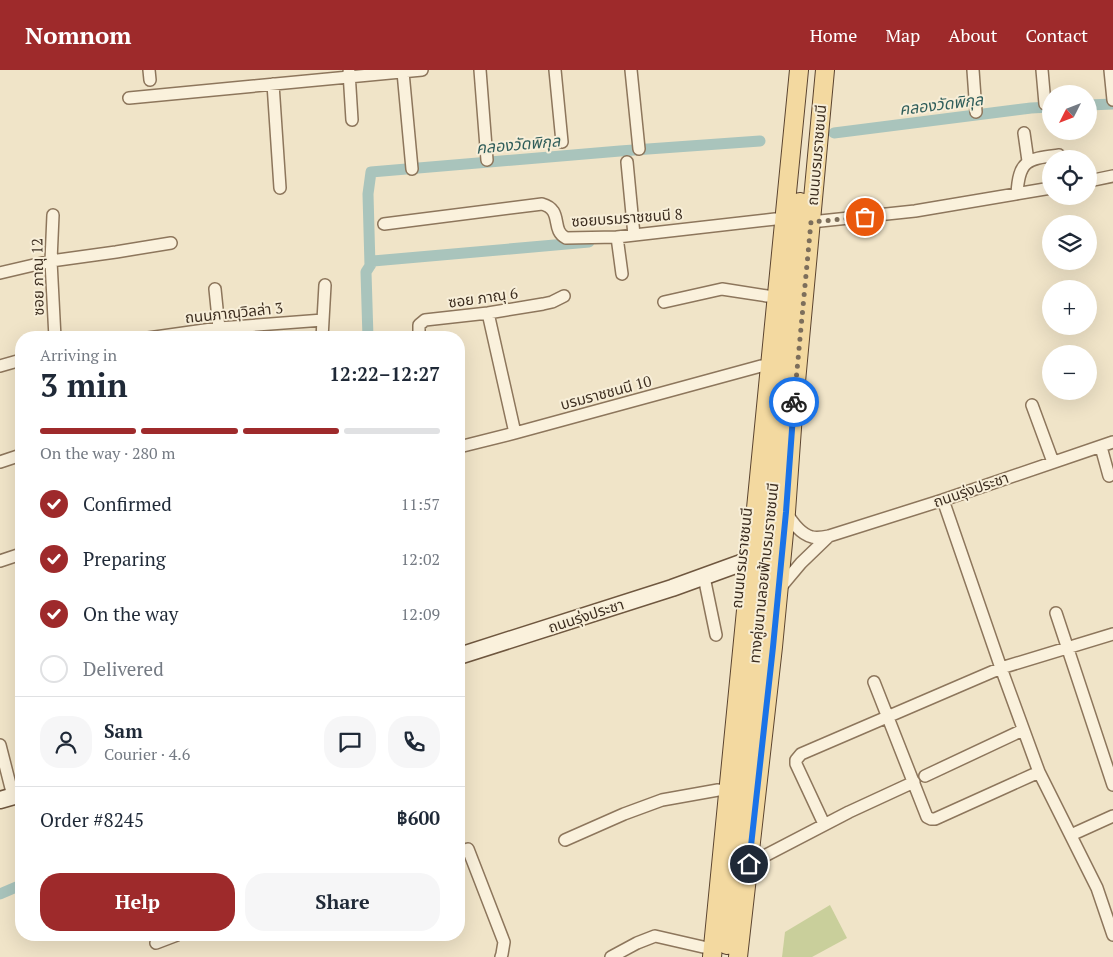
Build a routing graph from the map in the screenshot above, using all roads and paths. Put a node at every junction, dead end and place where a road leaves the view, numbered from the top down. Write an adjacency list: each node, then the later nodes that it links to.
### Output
1 (422, 70): 12 (street)
2 (480, 70): 24 (street)
3 (555, 70): 21 (street)
4 (630, 70): 22 (street)
5 (788, 70): 34 (main road, ถนนบรมราชชนนี)
6 (799, 70): 100 (main road, ทางคู่ขนานลอยฟ้าบรมราชชนนี)
7 (813, 70): 103 (main road, ทางคู่ขนานลอยฟ้าบรมราชชนนี)
8 (825, 70): 35 (main road, ถนนบรมราชชนนี)
9 (973, 70): 18 (street)
10 (1042, 70): 15 (street)
11 (1110, 70): 17 (street)
12 (403, 72): 13 (street); 27 (street)
13 (349, 74): 14 (street); 19 (street)
14 (274, 84): 16 (street); 30 (street)
15 (1043, 85)
16 (129, 98)
17 (1113, 100)
18 (976, 112)
19 (352, 120)
20 (1024, 133): 25 (street)
21 (562, 142)
22 (639, 149)
23 (1042, 157): 25 (street)
24 (487, 160)
25 (1028, 161): 32 (street)
26 (627, 162): 37 (street)
27 (412, 168)
28 (1113, 176): 29 (street)
29 (1097, 179)
30 (280, 188)
31 (1042, 190): 32 (street)
32 (1017, 194): 35 (street)
33 (53, 215): 40 (street, ซอย ภาณุ 12)
34 (775, 219): 37 (street, ซอยบรมราชชนนี 8); 46 (main road, ถนนบรมราชชนนี)
35 (811, 222): 68 (main road, ถนนบรมราชชนนี)
36 (384, 224): 38 (street, ซอยบรมราชชนนี 8)
37 (634, 235): 38 (street, ซอยบรมราชชนนี 8)
38 (618, 237): 42 (street)
39 (171, 243): 40 (street)
40 (51, 261): 41 (street); 50 (street, ซอย ภาณุ 12)
41 (0, 273)
42 (622, 274)
43 (325, 285): 49 (street)
44 (215, 289): 51 (street)
45 (564, 296): 48 (street, ซอย ภาณุ 6)
46 (767, 296): 47 (street); 57 (main road, ถนนบรมราชชนนี)
47 (664, 302)
48 (488, 314): 54 (street, ซอย ภาณุ 6); 59 (street)
49 (323, 320): 52 (street, ถนนภาณุวิลล่า 3); 53 (street)
50 (55, 331)
51 (220, 331)
52 (236, 331)
53 (322, 331)
54 (420, 331)
55 (15, 362): 56 (street)
56 (0, 366)
57 (761, 366): 59 (street, บรมราชชนนี 10); 72 (main road, ถนนบรมราชชนนี)
58 (1032, 405): 65 (street)
59 (515, 433): 61 (street, บรมราชชนนี 10)
60 (1113, 442): 62 (street, ถนนรุ่งประชา)
61 (465, 446)
62 (1101, 447): 65 (street, ถนนรุ่งประชา); 66 (street)
63 (15, 457): 64 (street)
64 (0, 462)
65 (1053, 462): 67 (street, ถนนรุ่งประชา)
66 (1109, 476)
67 (943, 500): 69 (street, ถนนรุ่งประชา); 80 (street)
68 (786, 512): 69 (street, ถนนรุ่งประชา); 74 (main road, ถนนบรมราชชนนี)
69 (829, 536): 74 (street, ถนนรุ่งประชา)
70 (15, 556): 71 (street)
71 (0, 561)
72 (741, 563): 73 (street, ถนนรุ่งประชา); 89 (main road, ถนนบรมราชชนนี)
73 (704, 577): 77 (street); 79 (street, ถนนรุ่งประชา)
74 (778, 592): 96 (main road, ถนนบรมราชชนนี)
75 (1056, 613): 78 (street)
76 (1113, 634): 78 (street)
77 (716, 635)
78 (1068, 648): 80 (street); 88 (street)
79 (465, 654)
80 (1001, 668): 82 (street); 83 (street)
81 (874, 682): 82 (street)
82 (888, 716): 87 (street); 92 (street)
83 (1024, 730): 85 (street); 86 (street)
84 (0, 745): 90 (street)
85 (1038, 772): 87 (street); 93 (street)
86 (925, 776)
87 (914, 782): 92 (street)
88 (1113, 785)
89 (718, 790): 94 (street); 100 (main road, ถนนบรมราชชนนี)
90 (12, 797)
91 (1113, 816): 93 (street)
92 (824, 824): 96 (street)
93 (1070, 835): 97 (street)
94 (564, 840)
95 (465, 853): 101 (street)
96 (749, 864): 104 (main road, ถนนบรมราชชนนี)
97 (1113, 935)
98 (161, 941): 99 (street)
99 (156, 943)
100 (706, 954): 102 (street)
101 (500, 957)
102 (611, 957)
103 (726, 957)
104 (738, 957)

